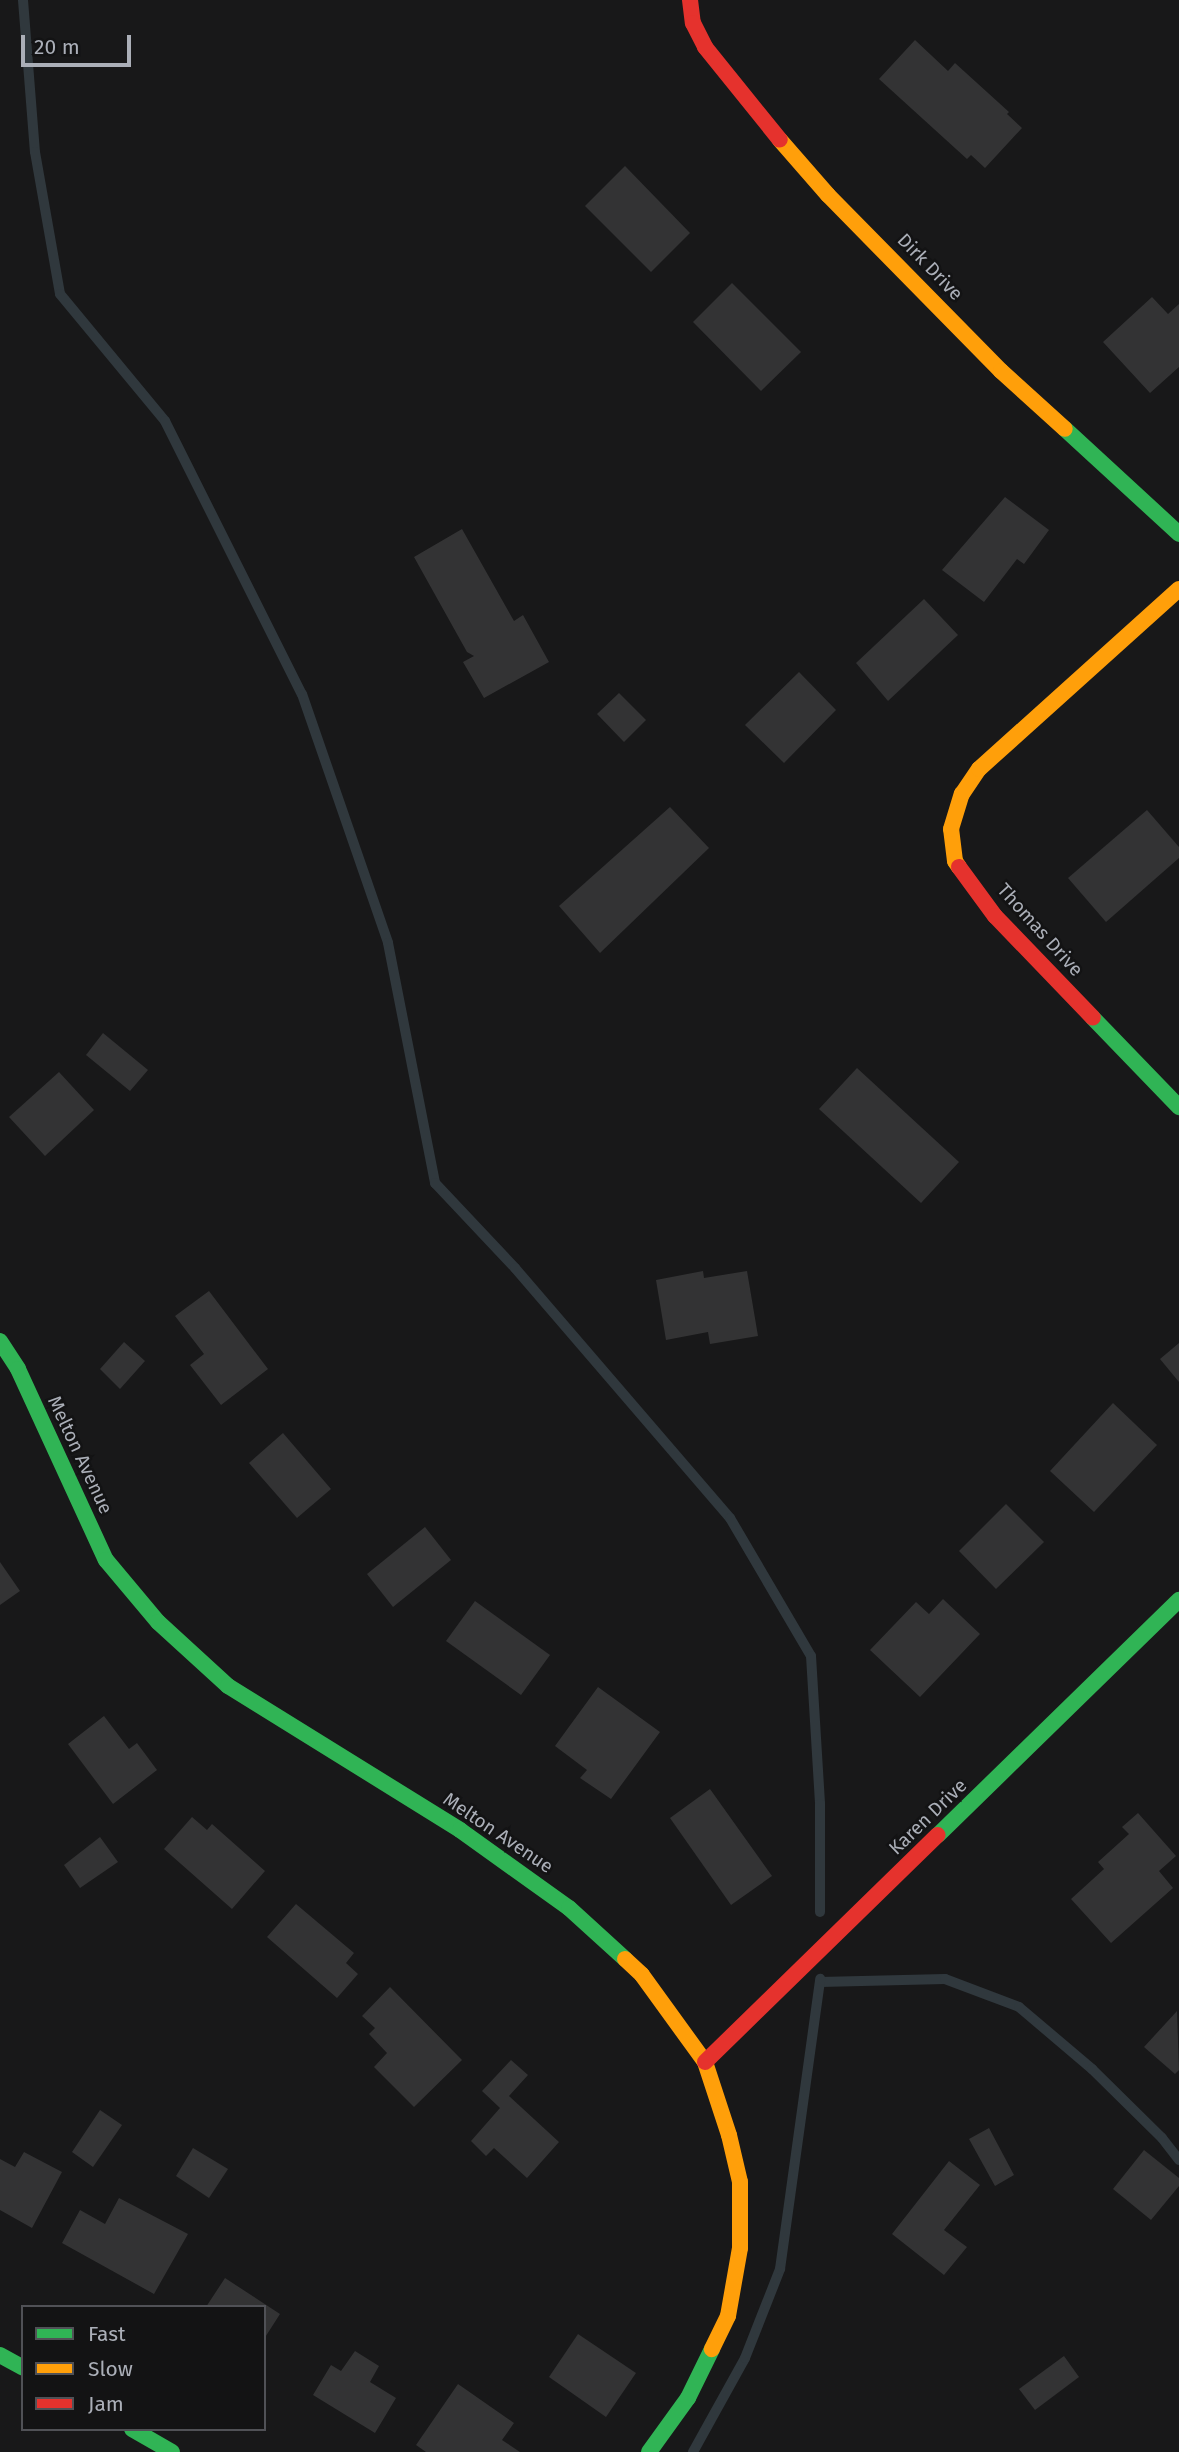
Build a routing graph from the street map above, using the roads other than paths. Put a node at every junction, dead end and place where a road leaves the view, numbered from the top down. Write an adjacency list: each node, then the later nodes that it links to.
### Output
1 (690, 0): 2 (street, Dirk Drive)
2 (1179, 534)
3 (1179, 589): 4 (street, Thomas Drive)
4 (1179, 1107)
5 (0, 1341): 7 (street, Melton Avenue)
6 (1179, 1600): 7 (street, Karen Drive)
7 (705, 2062): 12 (street, Melton Avenue)
8 (0, 2355): 9 (street)
9 (21, 2367)
10 (135, 2431): 11 (street)
11 (172, 2452)
12 (649, 2452)

